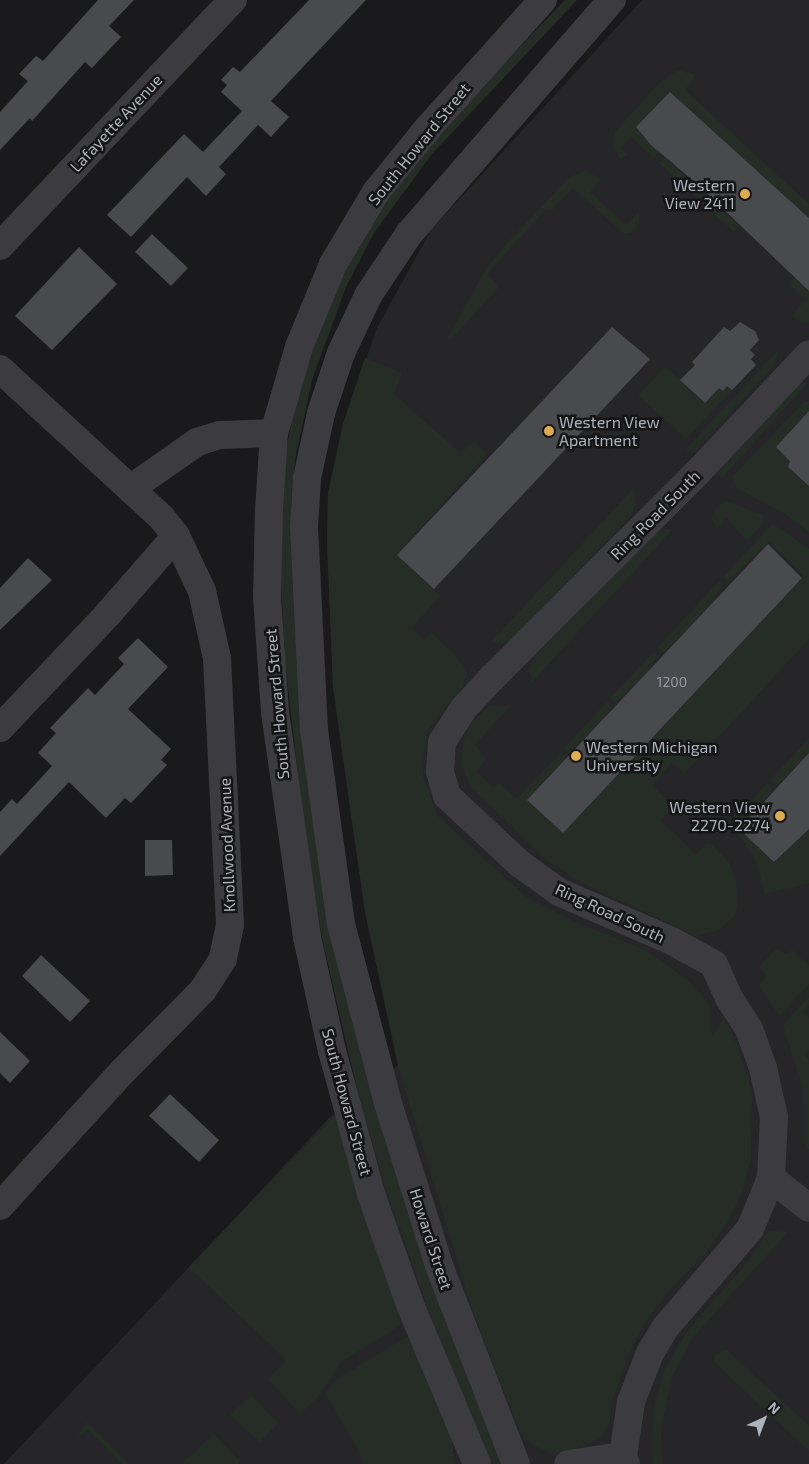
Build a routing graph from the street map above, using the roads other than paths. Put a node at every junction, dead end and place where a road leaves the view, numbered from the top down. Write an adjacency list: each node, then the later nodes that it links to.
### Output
1 (233, 0): 4 (street, Lafayette Avenue)
2 (543, 0): 7 (street, South Howard Street)
3 (612, 0): 18 (street, Howard Street)
4 (0, 246)
5 (809, 354): 11 (street, Ring Road South)
6 (0, 369): 8 (street, Knollwood Avenue)
7 (274, 433): 8 (street); 14 (street, South Howard Street)
8 (130, 489): 9 (street, Knollwood Avenue)
9 (176, 536): 10 (street); 12 (street, Knollwood Avenue)
10 (0, 728)
11 (771, 1178): 13 (street); 15 (street, Ring Road South)
12 (0, 1206)
13 (809, 1208)
14 (449, 1400): 16 (street); 17 (street, South Howard Street)
15 (625, 1460): 19 (street)
16 (462, 1464)
17 (477, 1464)
18 (516, 1464)
19 (568, 1464)

